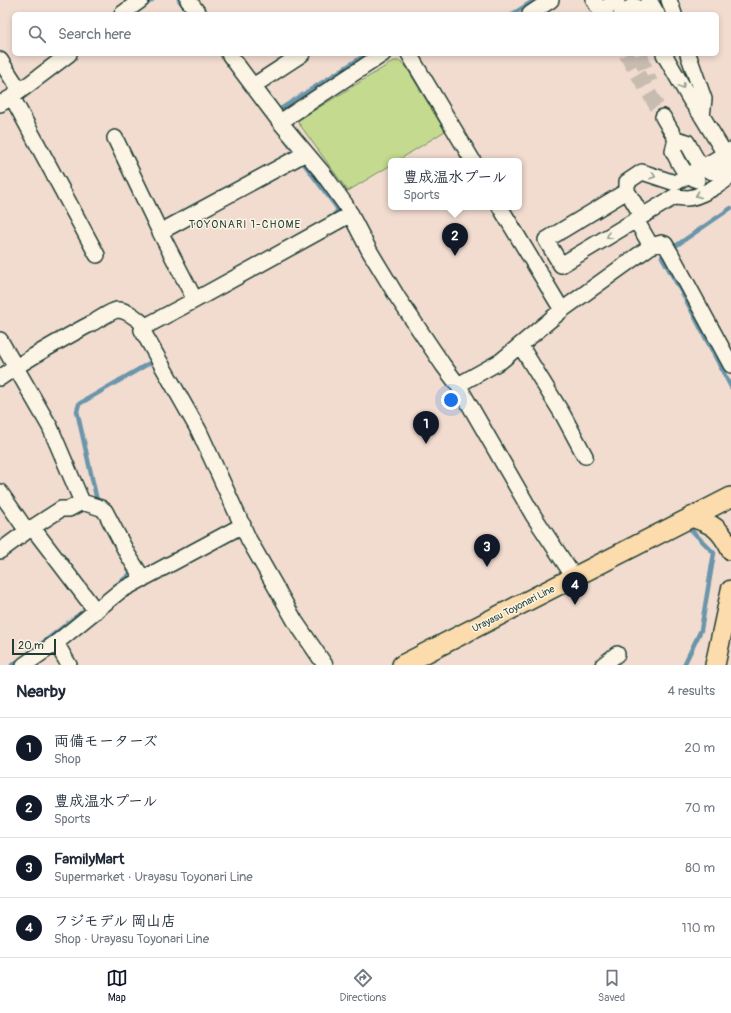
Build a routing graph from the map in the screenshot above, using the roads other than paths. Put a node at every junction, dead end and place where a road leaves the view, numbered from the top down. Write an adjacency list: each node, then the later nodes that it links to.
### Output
1 (141, 0): 8 (street)
2 (188, 0): 9 (street)
3 (551, 0): 10 (street)
4 (617, 0): 7 (street)
5 (649, 0): 13 (street)
6 (670, 0): 14 (street)
7 (599, 7)
8 (125, 12)
9 (197, 12)
10 (533, 12)
11 (622, 12): 12 (street)
12 (640, 12)
13 (656, 12)
14 (673, 12)
15 (66, 56): 25 (street)
16 (230, 56): 24 (street)
17 (299, 56): 24 (street)
18 (380, 56): 27 (street)
19 (410, 56): 33 (street)
20 (665, 56): 28 (street, one-way to 28)
21 (680, 56): 26 (street)
22 (689, 56): 26 (street)
23 (0, 60): 25 (street)
24 (253, 86): 27 (street)
25 (12, 99): 43 (street)
26 (704, 99): 28 (street)
27 (276, 116): 32 (street)
28 (702, 116): 34 (street)
29 (663, 117): 31 (street)
30 (115, 138): 41 (street)
31 (676, 139): 35 (street); 36 (street)
32 (301, 155): 39 (street); 41 (street)
33 (471, 158)
34 (729, 164): 35 (street); 36 (street); 40 (street, one-way to 40)
35 (703, 167): 36 (street)
36 (689, 175): 37 (street, one-way to 36)
37 (627, 191): 40 (street); 44 (street)
38 (502, 210): 45 (street)
39 (351, 214): 46 (street); 54 (street)
40 (639, 218): 42 (street); 44 (street, one-way to 44)
41 (160, 232): 46 (street)
42 (651, 246): 47 (street); 51 (street)
43 (97, 255)
44 (561, 265): 45 (street)
45 (542, 277): 47 (street)
46 (193, 297): 48 (street)
47 (562, 310): 50 (street)
48 (143, 324): 52 (street); 60 (street)
49 (0, 340): 52 (street)
50 (520, 345): 54 (street); 55 (street)
51 (731, 365)
52 (15, 367): 53 (street); 58 (street)
53 (0, 378)
54 (458, 384): 64 (street)
55 (585, 456)
56 (0, 492): 61 (street)
57 (731, 497): 59 (main road, Urayasu Toyonari Line)
58 (93, 506): 61 (street); 65 (street)
59 (691, 517): 62 (main road); 64 (main road, Urayasu Toyonari Line)
60 (239, 527): 65 (street); 72 (street)
61 (30, 529): 63 (street); 67 (street)
62 (731, 550)
63 (0, 551)
64 (574, 577): 73 (main road, Urayasu Toyonari Line)
65 (143, 579): 67 (street)
66 (731, 590): 75 (main road)
67 (93, 607): 68 (street)
68 (56, 643): 70 (street); 71 (street)
69 (617, 654): 74 (street)
70 (24, 665)
71 (69, 665)
72 (325, 665)
73 (402, 665)
74 (603, 665)
75 (715, 665)

